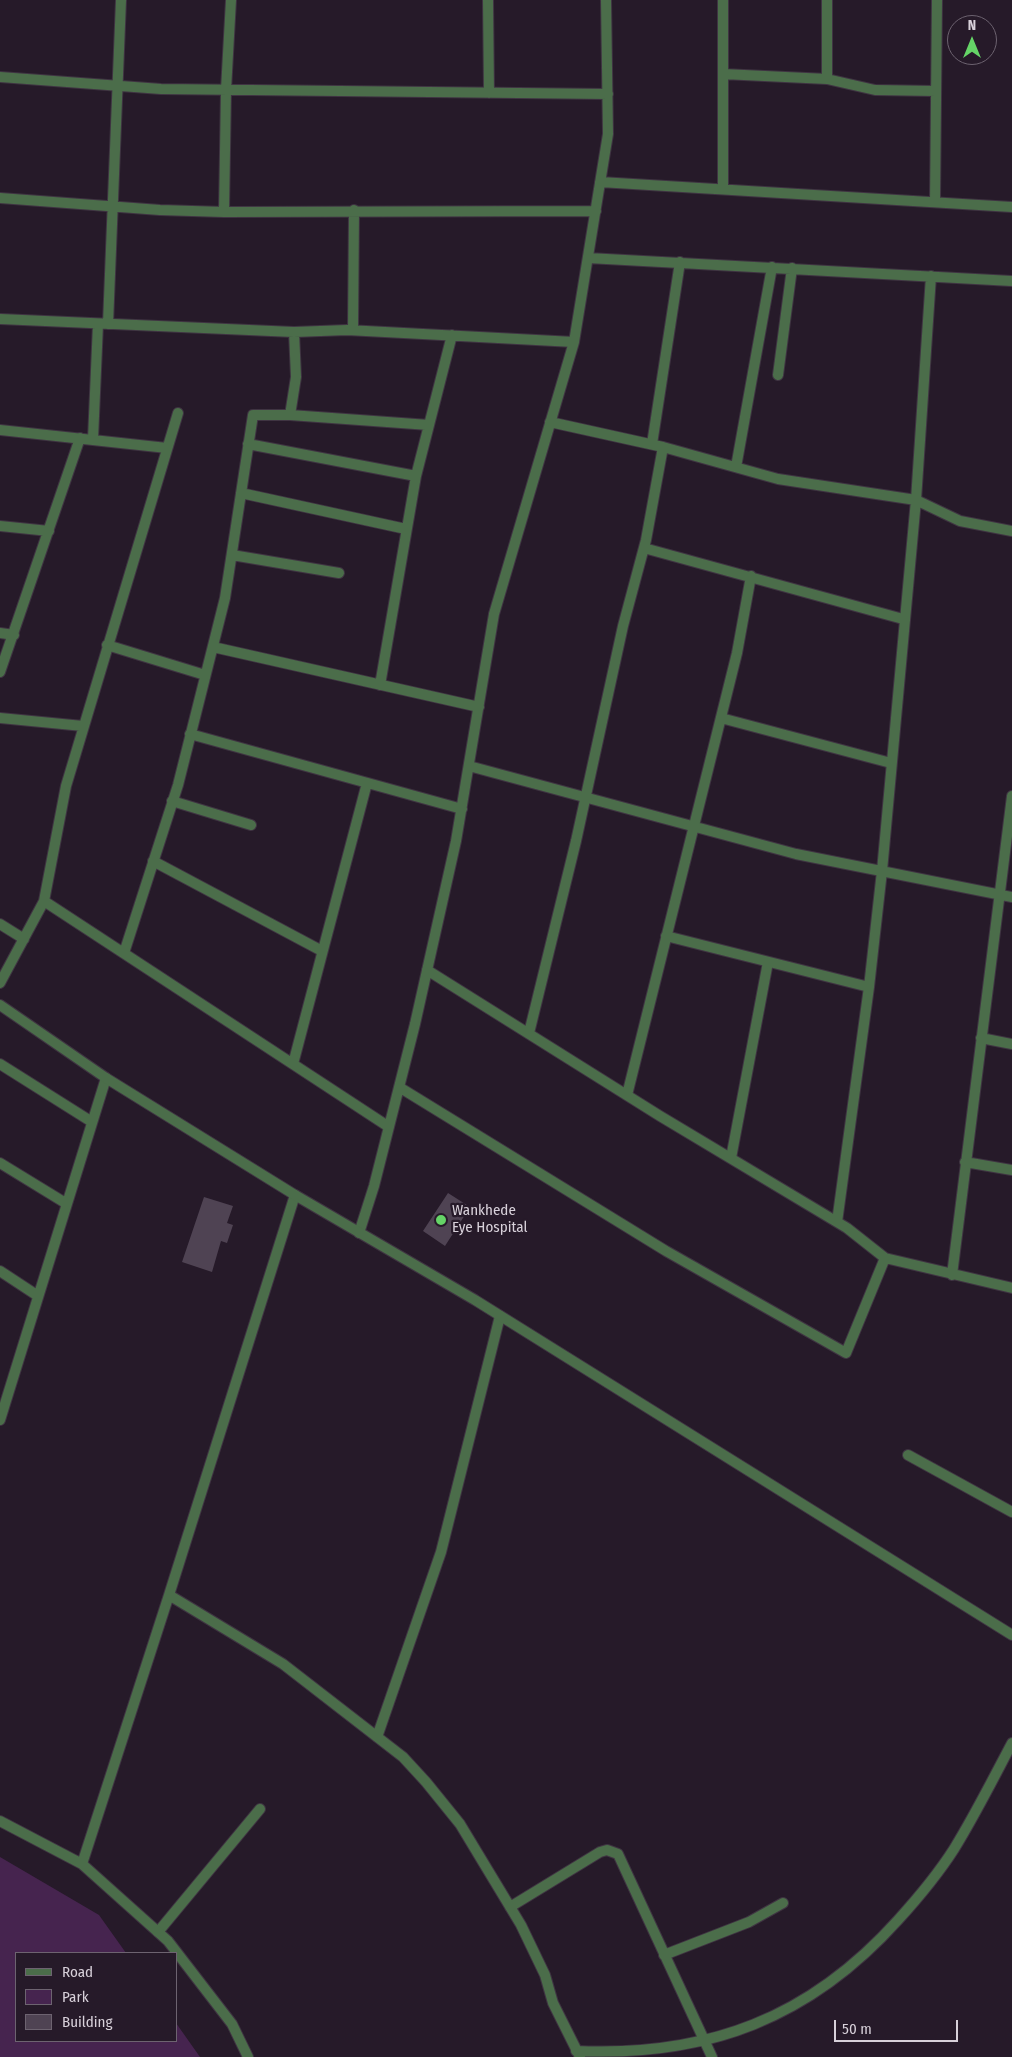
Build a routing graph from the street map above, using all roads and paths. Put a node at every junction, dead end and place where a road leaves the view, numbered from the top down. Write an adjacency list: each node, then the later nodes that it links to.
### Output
1 (122, 0): 11 (street)
2 (231, 0): 12 (street)
3 (488, 0): 14 (street)
4 (606, 0): 15 (street)
5 (723, 0): 8 (street)
6 (827, 0): 10 (street)
7 (936, 0): 13 (street)
8 (723, 74): 10 (street); 17 (street)
9 (0, 77): 11 (street)
10 (827, 79): 13 (street)
11 (118, 86): 12 (street); 20 (street)
12 (226, 90): 14 (street); 24 (street)
13 (936, 91): 19 (street)
14 (489, 93): 15 (street)
15 (608, 94): 16 (street)
16 (600, 182): 17 (street); 23 (street)
17 (723, 189): 19 (street)
18 (0, 198): 20 (street)
19 (935, 202): 21 (street)
20 (112, 206): 24 (street); 32 (street)
21 (1012, 207)
22 (354, 210): 23 (street); 24 (street); 33 (street)
23 (596, 211): 25 (street)
24 (224, 212)
25 (588, 258): 26 (street); 36 (street)
26 (680, 262): 27 (street); 46 (street)
27 (772, 267): 28 (street); 48 (street)
28 (792, 268): 29 (street); 37 (street)
29 (931, 276): 30 (street); 51 (street)
30 (1012, 281)
31 (0, 319): 32 (street)
32 (103, 324): 34 (street); 44 (street)
33 (353, 330): 34 (street); 35 (street)
34 (294, 332): 39 (street)
35 (452, 336): 36 (street); 41 (street)
36 (574, 342): 40 (street)
37 (778, 375)
38 (178, 413): 47 (street)
39 (290, 415): 41 (street); 45 (street)
40 (550, 422): 46 (street); 68 (street)
41 (429, 425): 49 (street)
42 (0, 430): 43 (street)
43 (80, 438): 44 (street); 53 (street)
44 (93, 439): 47 (street)
45 (248, 444): 49 (street); 50 (street)
46 (657, 445): 48 (street); 56 (street)
47 (167, 448): 63 (street)
48 (736, 467): 51 (street)
49 (416, 476): 54 (street)
50 (241, 493): 54 (street); 57 (street)
51 (916, 500): 55 (street); 60 (street)
52 (0, 526): 53 (street)
53 (49, 530): 62 (street)
54 (406, 530): 67 (street)
55 (1012, 530)
56 (644, 548): 59 (street); 77 (street)
57 (232, 555): 58 (street); 64 (street)
58 (339, 573)
59 (751, 576): 60 (street); 70 (street)
60 (903, 619): 73 (street)
61 (0, 633): 62 (street)
62 (14, 634): 65 (street)
63 (107, 646): 66 (street); 71 (street)
64 (213, 647): 66 (street); 67 (street)
65 (0, 672)
66 (206, 675): 72 (street)
67 (380, 685): 68 (street)
68 (479, 707): 74 (street)
69 (0, 718): 71 (street)
70 (721, 718): 73 (street); 81 (street)
71 (83, 726): 86 (street)
72 (190, 734): 75 (street); 78 (street)
73 (891, 763): 83 (street)
74 (469, 766): 77 (street); 79 (street)
75 (367, 782): 79 (street); 90 (street)
76 (1012, 796): 84 (street)
77 (585, 799): 81 (street); 97 (street)
78 (172, 801): 80 (street); 82 (street)
79 (462, 808): 93 (street)
80 (252, 825)
81 (692, 827): 83 (street); 88 (street)
82 (153, 860): 90 (street); 91 (street)
83 (882, 872): 84 (street); 95 (street)
84 (1000, 895): 85 (street); 98 (street)
85 (1012, 897)
86 (44, 901): 89 (street); 91 (street)
87 (0, 924): 89 (street)
88 (666, 936): 92 (street); 104 (street)
89 (24, 939): 94 (street)
90 (322, 950): 101 (street)
91 (124, 953): 101 (street)
92 (768, 962): 95 (street); 107 (street)
93 (427, 970): 97 (street); 103 (street)
94 (0, 983)
95 (869, 988): 113 (street)
96 (0, 1005): 102 (street)
97 (529, 1033): 104 (street)
98 (981, 1038): 99 (street); 108 (street)
99 (1012, 1044)
100 (0, 1064): 105 (street)
101 (292, 1064): 106 (street)
102 (106, 1078): 105 (street); 111 (street)
103 (399, 1086): 106 (street); 115 (street)
104 (627, 1095): 107 (street)
105 (92, 1122): 112 (street)
106 (389, 1127): 114 (street)
107 (731, 1158): 113 (street)
108 (965, 1162): 110 (street); 117 (street)
109 (0, 1163): 112 (street)
110 (1012, 1170)
111 (295, 1195): 114 (street); 124 (street)
112 (67, 1204): 119 (street)
113 (837, 1222): 115 (street)
114 (359, 1233): 120 (street)
115 (886, 1258): 117 (street)
116 (0, 1271): 119 (street)
117 (952, 1275): 118 (street)
118 (1012, 1288)
119 (38, 1296): 121 (street)
120 (500, 1316): 125 (street); 126 (street)
121 (0, 1420)
122 (908, 1454): 123 (street)
123 (1012, 1512)
124 (169, 1595): 126 (street); 130 (street)
125 (1012, 1635)
126 (377, 1737): 132 (street)
127 (1012, 1743): 137 (street)
128 (260, 1809): 133 (street)
129 (0, 1822): 130 (street)
130 (82, 1864): 133 (street)
131 (783, 1903): 136 (street)
132 (510, 1907): 136 (street); 138 (street)
133 (158, 1932): 134 (street)
134 (176, 1952)
135 (178, 1954): 139 (street)
136 (664, 1955): 137 (street)
137 (705, 2044): 138 (street); 140 (street)
138 (578, 2054)
139 (248, 2057)
140 (712, 2057)

